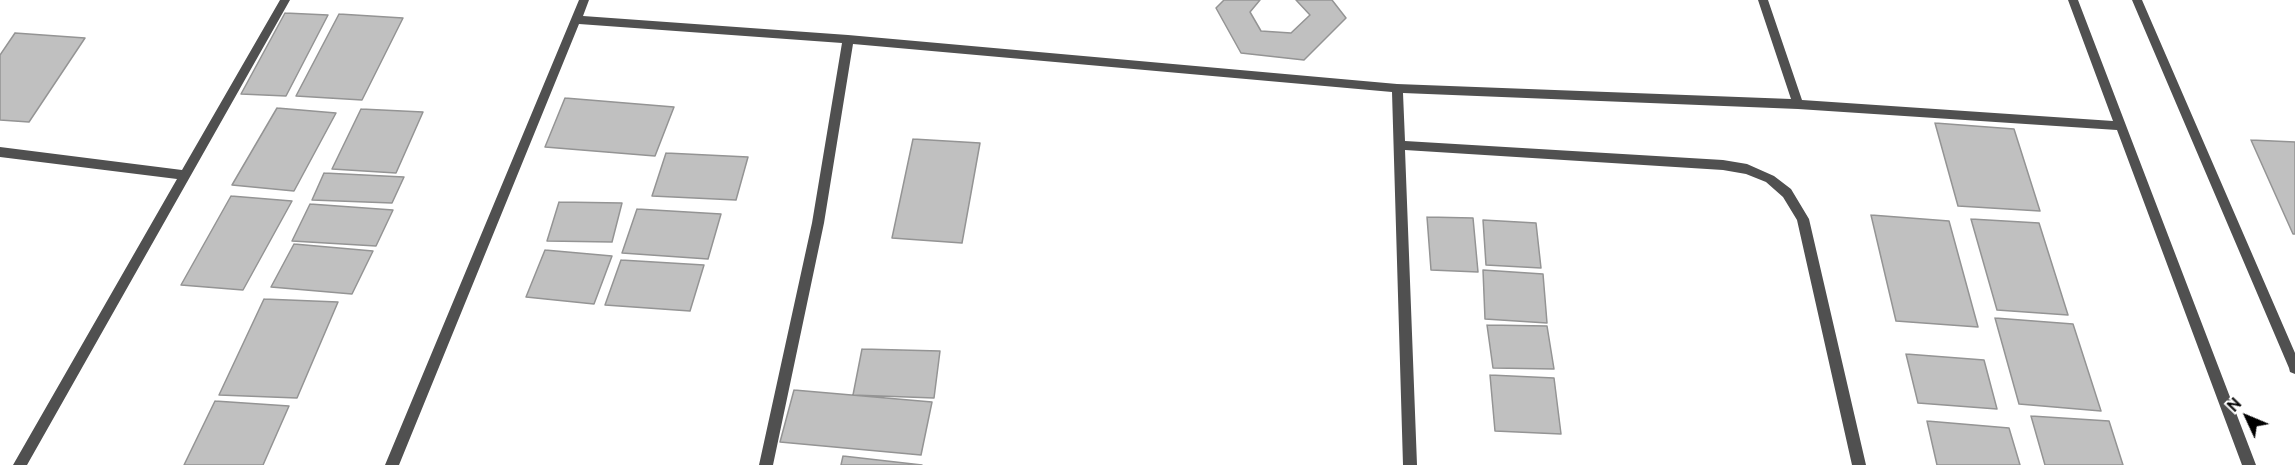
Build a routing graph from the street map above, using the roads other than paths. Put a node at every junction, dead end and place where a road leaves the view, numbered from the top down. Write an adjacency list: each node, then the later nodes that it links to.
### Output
1 (285, 0): 13 (street)
2 (584, 0): 6 (street)
3 (1763, 0): 9 (street)
4 (2073, 0): 10 (street)
5 (2137, 0): 14 (street)
6 (576, 20): 7 (street); 16 (street)
7 (848, 39): 8 (street); 17 (street)
8 (1397, 88): 9 (street); 11 (street)
9 (1798, 104): 10 (street)
10 (2119, 126): 20 (street)
11 (1398, 145): 18 (street); 19 (street)
12 (0, 153): 13 (street)
13 (184, 175): 15 (street)
14 (2295, 368)
15 (20, 465)
16 (392, 465)
17 (766, 465)
18 (1410, 465)
19 (1859, 465)
20 (2249, 465)

